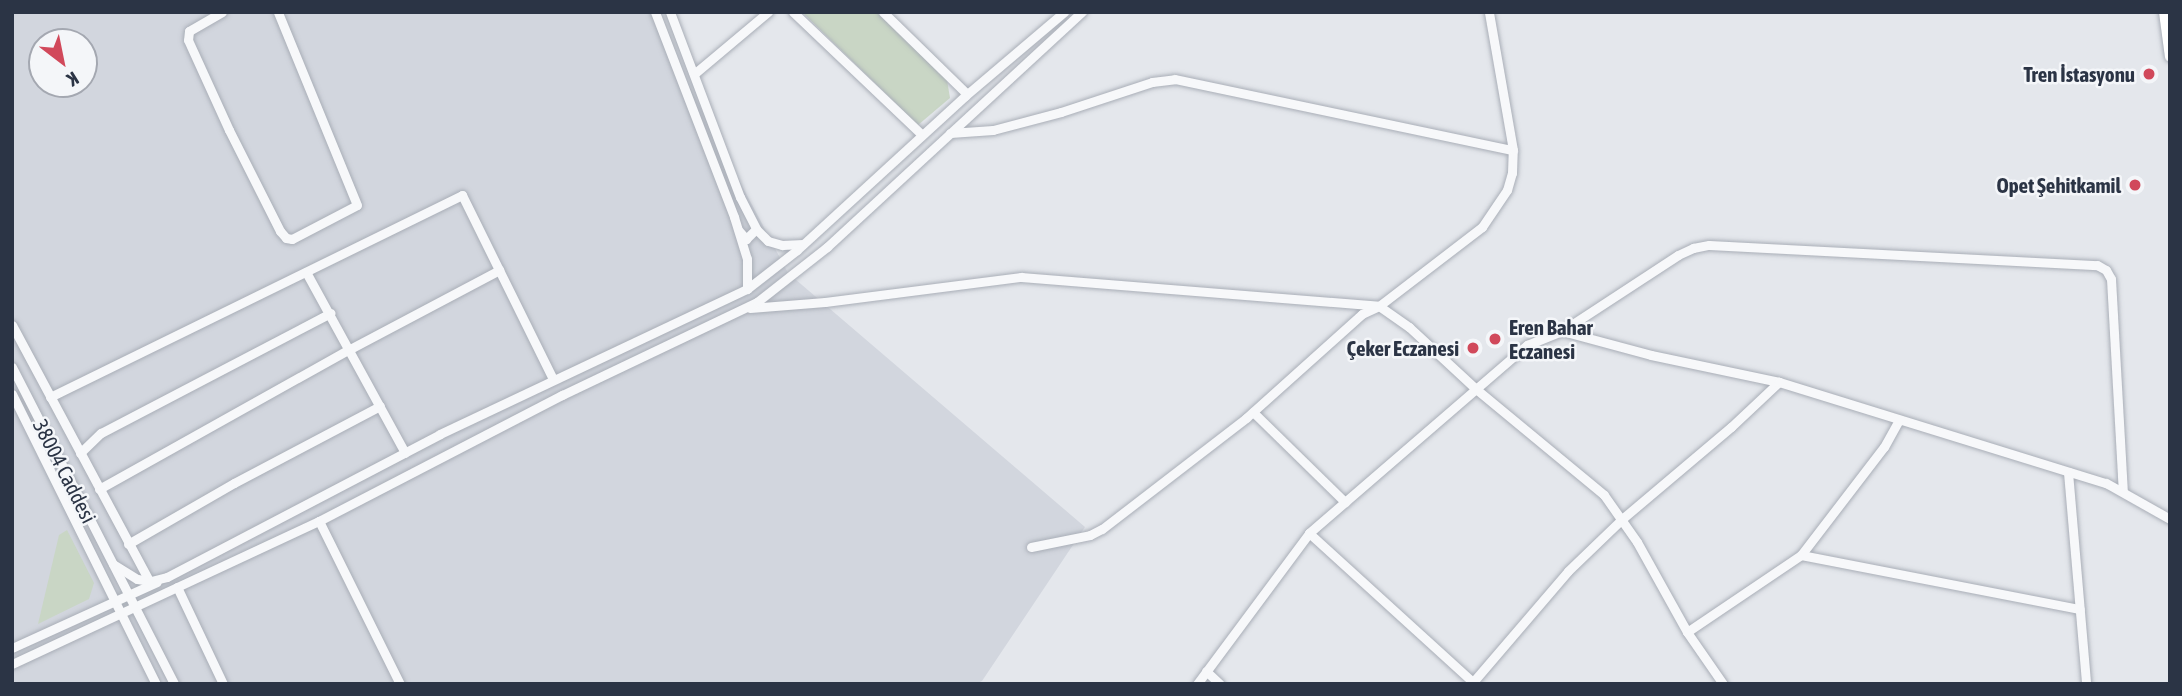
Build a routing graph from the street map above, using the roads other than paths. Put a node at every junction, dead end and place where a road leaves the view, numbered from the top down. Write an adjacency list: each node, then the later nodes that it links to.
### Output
1 (222, 12): 2 (street)
2 (278, 12)
3 (655, 12): 18 (street)
4 (670, 12): 13 (street)
5 (768, 12): 13 (street)
6 (793, 12): 16 (street)
7 (883, 12): 14 (street)
8 (1064, 12): 14 (street)
9 (1082, 12): 15 (street)
10 (1489, 12): 17 (street)
11 (2164, 12): 12 (main road)
12 (2170, 57)
13 (694, 74): 19 (street)
14 (967, 94): 16 (street)
15 (950, 132): 17 (street); 25 (street)
16 (922, 135): 20 (street)
17 (1513, 150): 24 (street)
18 (738, 229): 19 (street); 23 (street)
19 (756, 229): 20 (street)
20 (803, 244): 23 (street)
21 (499, 271): 22 (street); 29 (street); 31 (street)
22 (306, 272): 26 (street); 36 (street)
23 (747, 289): 31 (street)
24 (1379, 306): 25 (street); 33 (street); 38 (street)
25 (746, 308): 48 (street)
26 (331, 313): 29 (street); 40 (street)
27 (12, 325): 36 (street)
28 (1562, 331): 32 (street); 33 (street); 44 (street)
29 (350, 349): 37 (street); 43 (street)
30 (12, 367): 34 (street, 38004 Caddesi)
31 (553, 379): 41 (street)
32 (1779, 382): 39 (street); 46 (street)
33 (1476, 389): 45 (street); 46 (street)
34 (26, 394): 35 (street); 53 (street, 38004 Caddesi)
35 (13, 396): 58 (street, 38004 Caddesi)
36 (50, 397): 40 (street)
37 (380, 406): 41 (street); 50 (street)
38 (1253, 412): 45 (street); 51 (street)
39 (1899, 420): 42 (street); 52 (street)
40 (80, 453): 43 (street)
41 (405, 453): 54 (street)
42 (2068, 472): 44 (street); 60 (street)
43 (99, 489): 50 (street)
44 (2123, 492): 47 (street)
45 (1345, 502): 49 (street)
46 (1622, 519): 62 (street); 66 (street)
47 (2170, 519)
48 (319, 522): 56 (street); 70 (street)
49 (1309, 533): 65 (street); 66 (street)
50 (128, 544): 55 (street)
51 (1031, 547)
52 (1801, 555): 60 (street); 62 (street)
53 (113, 564): 55 (street); 57 (street, 38004 Caddesi)
54 (167, 577): 55 (street); 57 (street)
55 (149, 581)
56 (177, 587): 59 (street); 69 (street)
57 (129, 594): 58 (street); 59 (street, 38004 Caddesi)
58 (116, 599): 61 (street, 38004 Caddesi); 63 (street)
59 (135, 607): 61 (street); 68 (street, 38004 Caddesi)
60 (2080, 609): 74 (street)
61 (121, 613): 64 (street); 67 (street, 38004 Caddesi)
62 (1686, 632): 73 (street)
63 (12, 648)
64 (12, 664)
65 (1206, 671): 71 (street); 72 (street)
66 (1474, 683)
67 (156, 684)
68 (174, 684)
69 (223, 684)
70 (400, 684)
71 (1197, 684)
72 (1220, 684)
73 (1723, 684)
74 (2086, 684)

